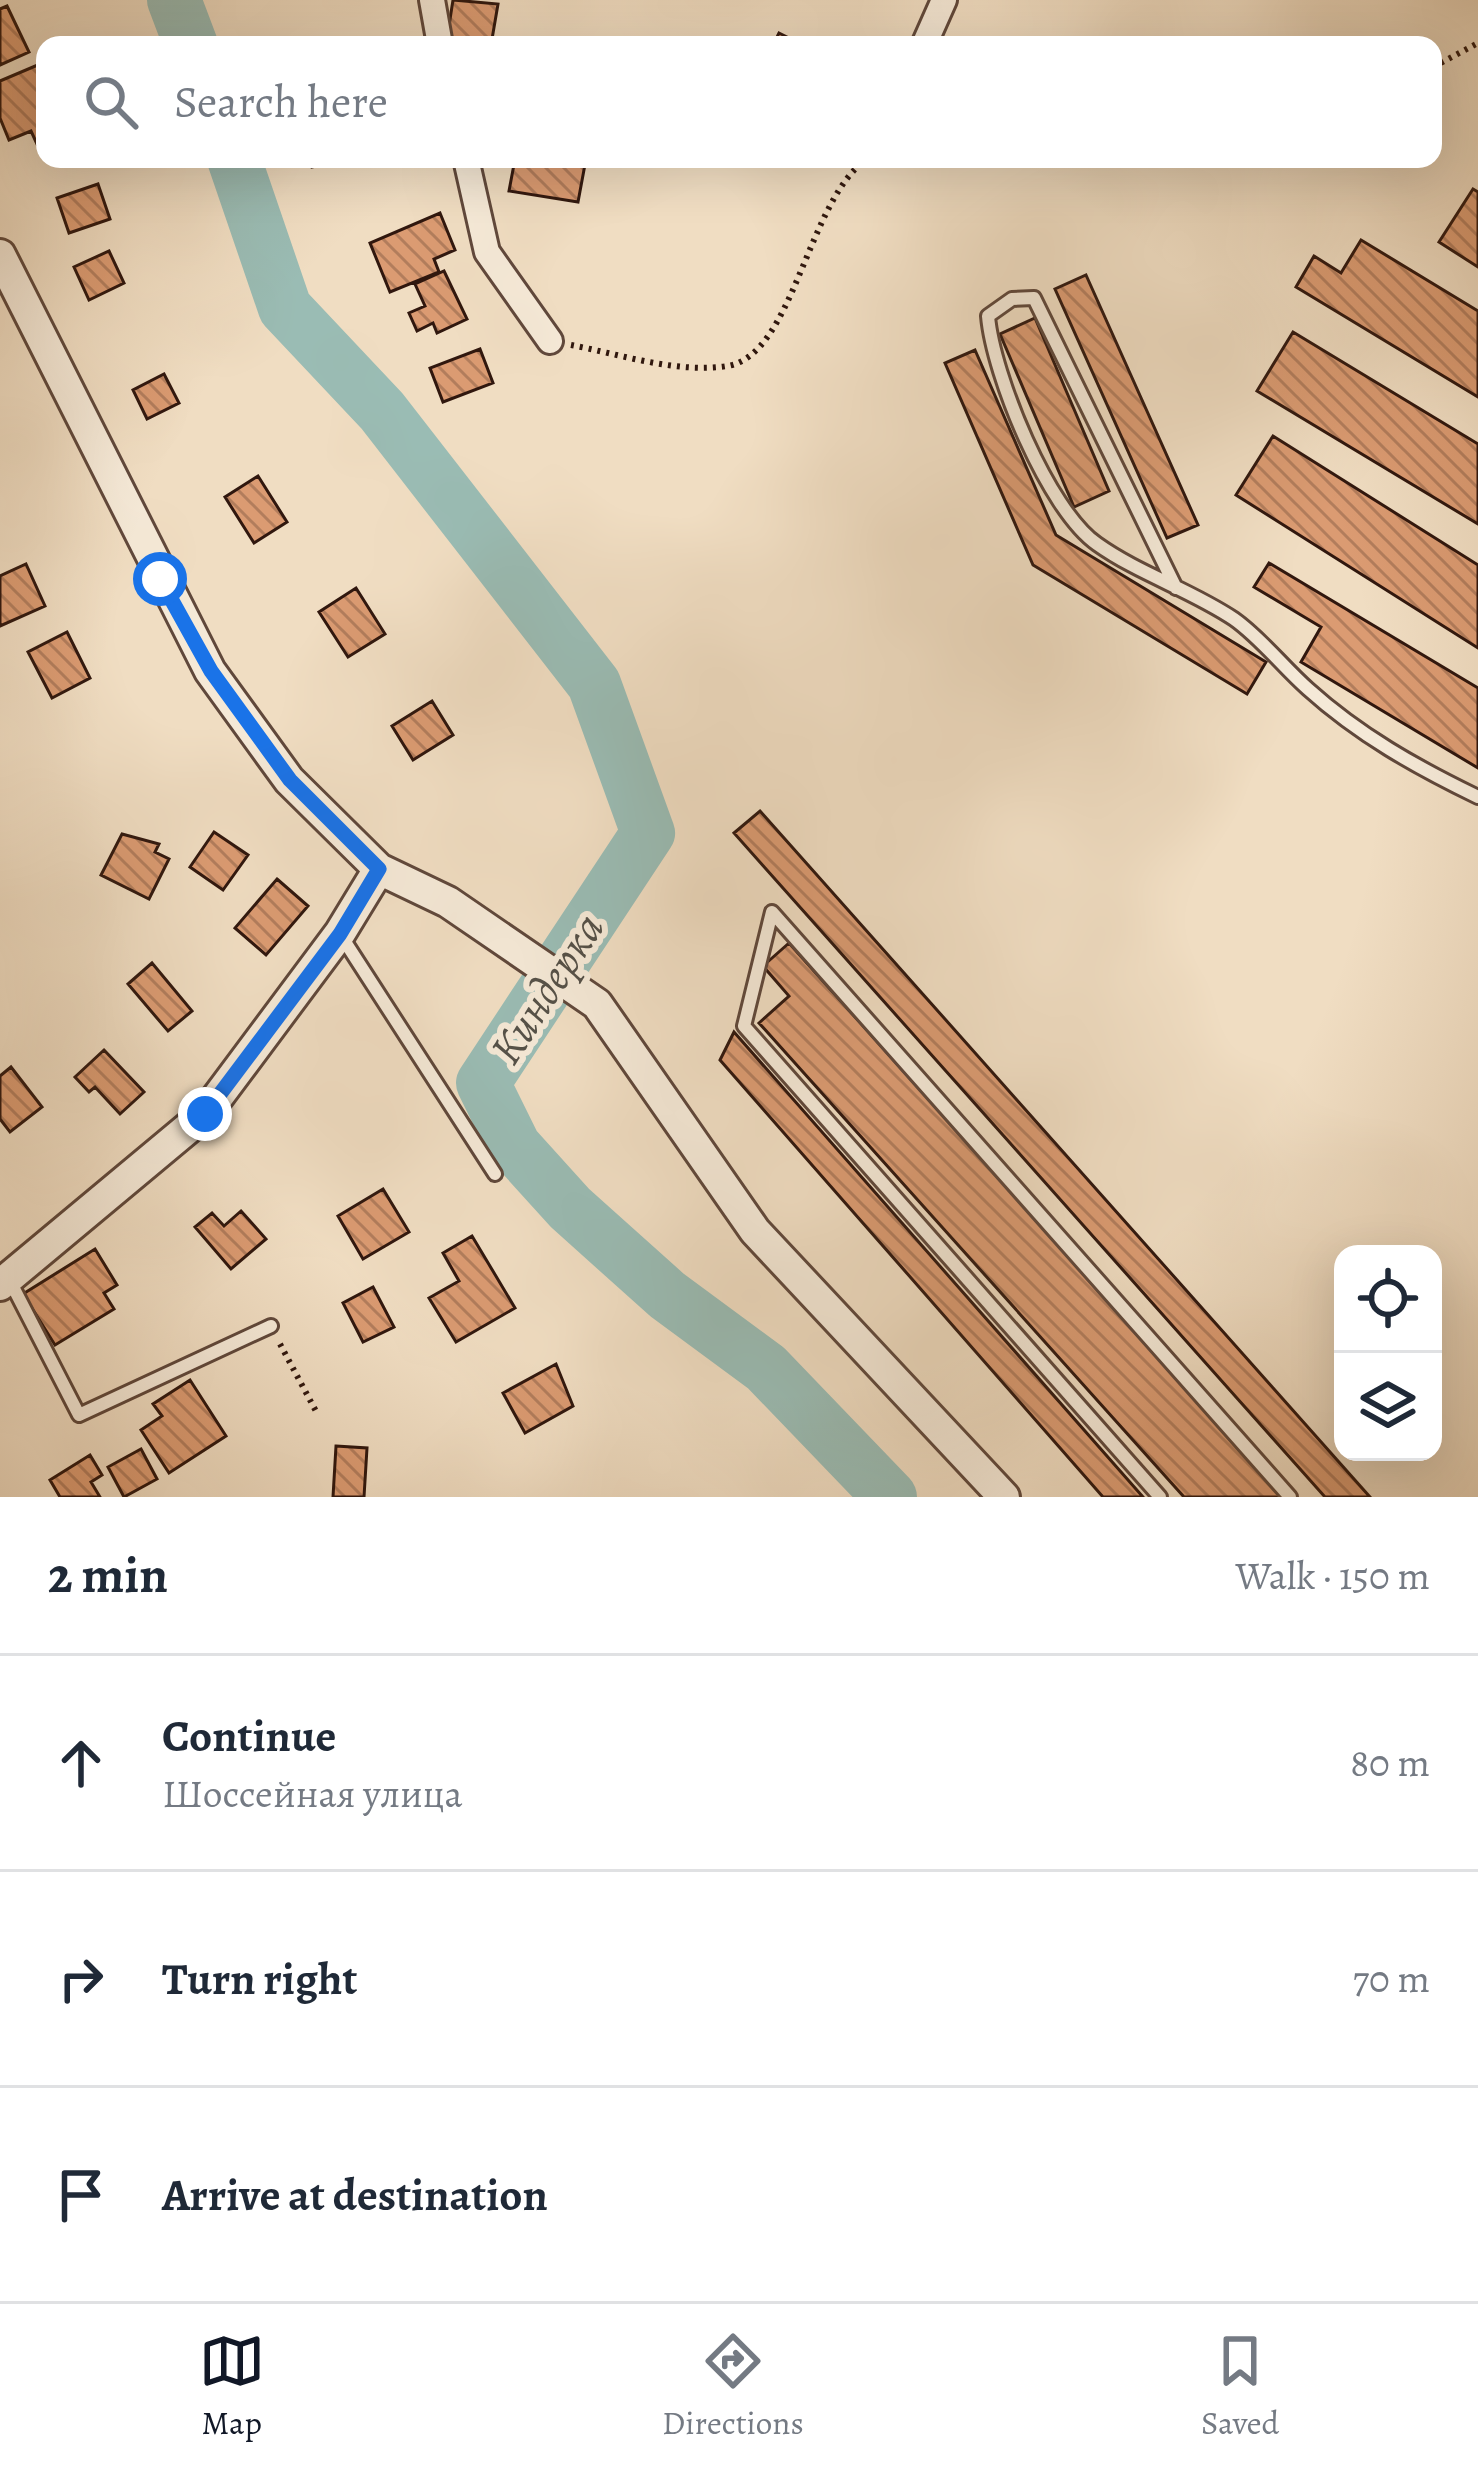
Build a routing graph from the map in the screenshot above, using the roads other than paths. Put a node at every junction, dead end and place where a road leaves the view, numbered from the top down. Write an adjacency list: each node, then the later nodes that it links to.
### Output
1 (432, 0): 3 (street)
2 (944, 0): 4 (street)
3 (438, 36)
4 (928, 36)
5 (468, 168): 7 (street)
6 (0, 255): 10 (street)
7 (550, 341)
8 (1177, 588): 8 (lane); 9 (lane)
9 (1478, 797)
10 (379, 869): 11 (street); 15 (street)
11 (340, 934): 12 (lane); 13 (street)
12 (495, 1174)
13 (4, 1282): 14 (lane)
14 (271, 1326)
15 (1004, 1497)
16 (1160, 1497): 17 (lane)
17 (1290, 1497)

